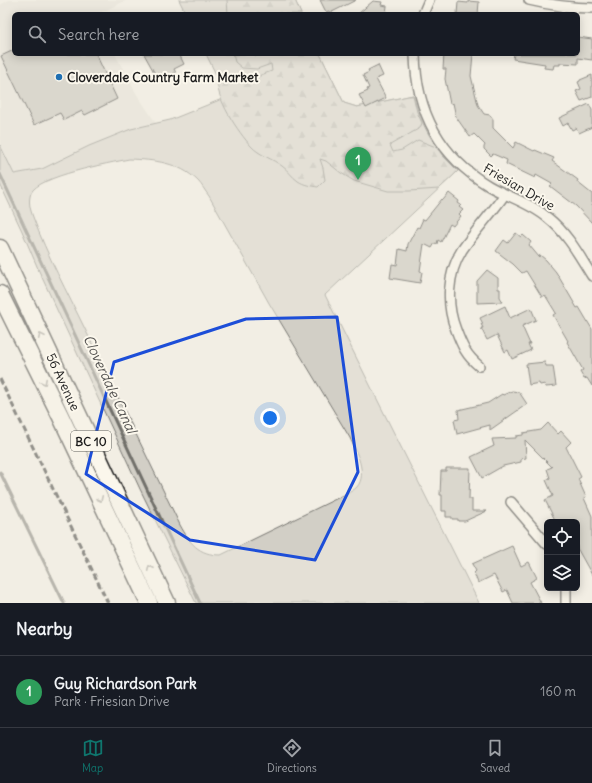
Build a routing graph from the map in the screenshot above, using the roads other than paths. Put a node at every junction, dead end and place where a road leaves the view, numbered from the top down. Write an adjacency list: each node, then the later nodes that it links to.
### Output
1 (429, 0): 4 (street)
2 (529, 0): 3 (street)
3 (592, 8)
4 (424, 12)
5 (415, 56): 6 (street, Friesian Drive)
6 (505, 194): 8 (street, Friesian Drive); 10 (street)
7 (0, 248): 15 (highway, 56 Avenue / BC 10, one-way to 7)
8 (592, 276)
9 (0, 294): 14 (highway, 56 Avenue / BC 10, one-way to 14)
10 (479, 366)
11 (511, 502): 12 (street)
12 (544, 540)
13 (566, 591): 16 (street)
14 (149, 603)
15 (166, 603)
16 (566, 603)

